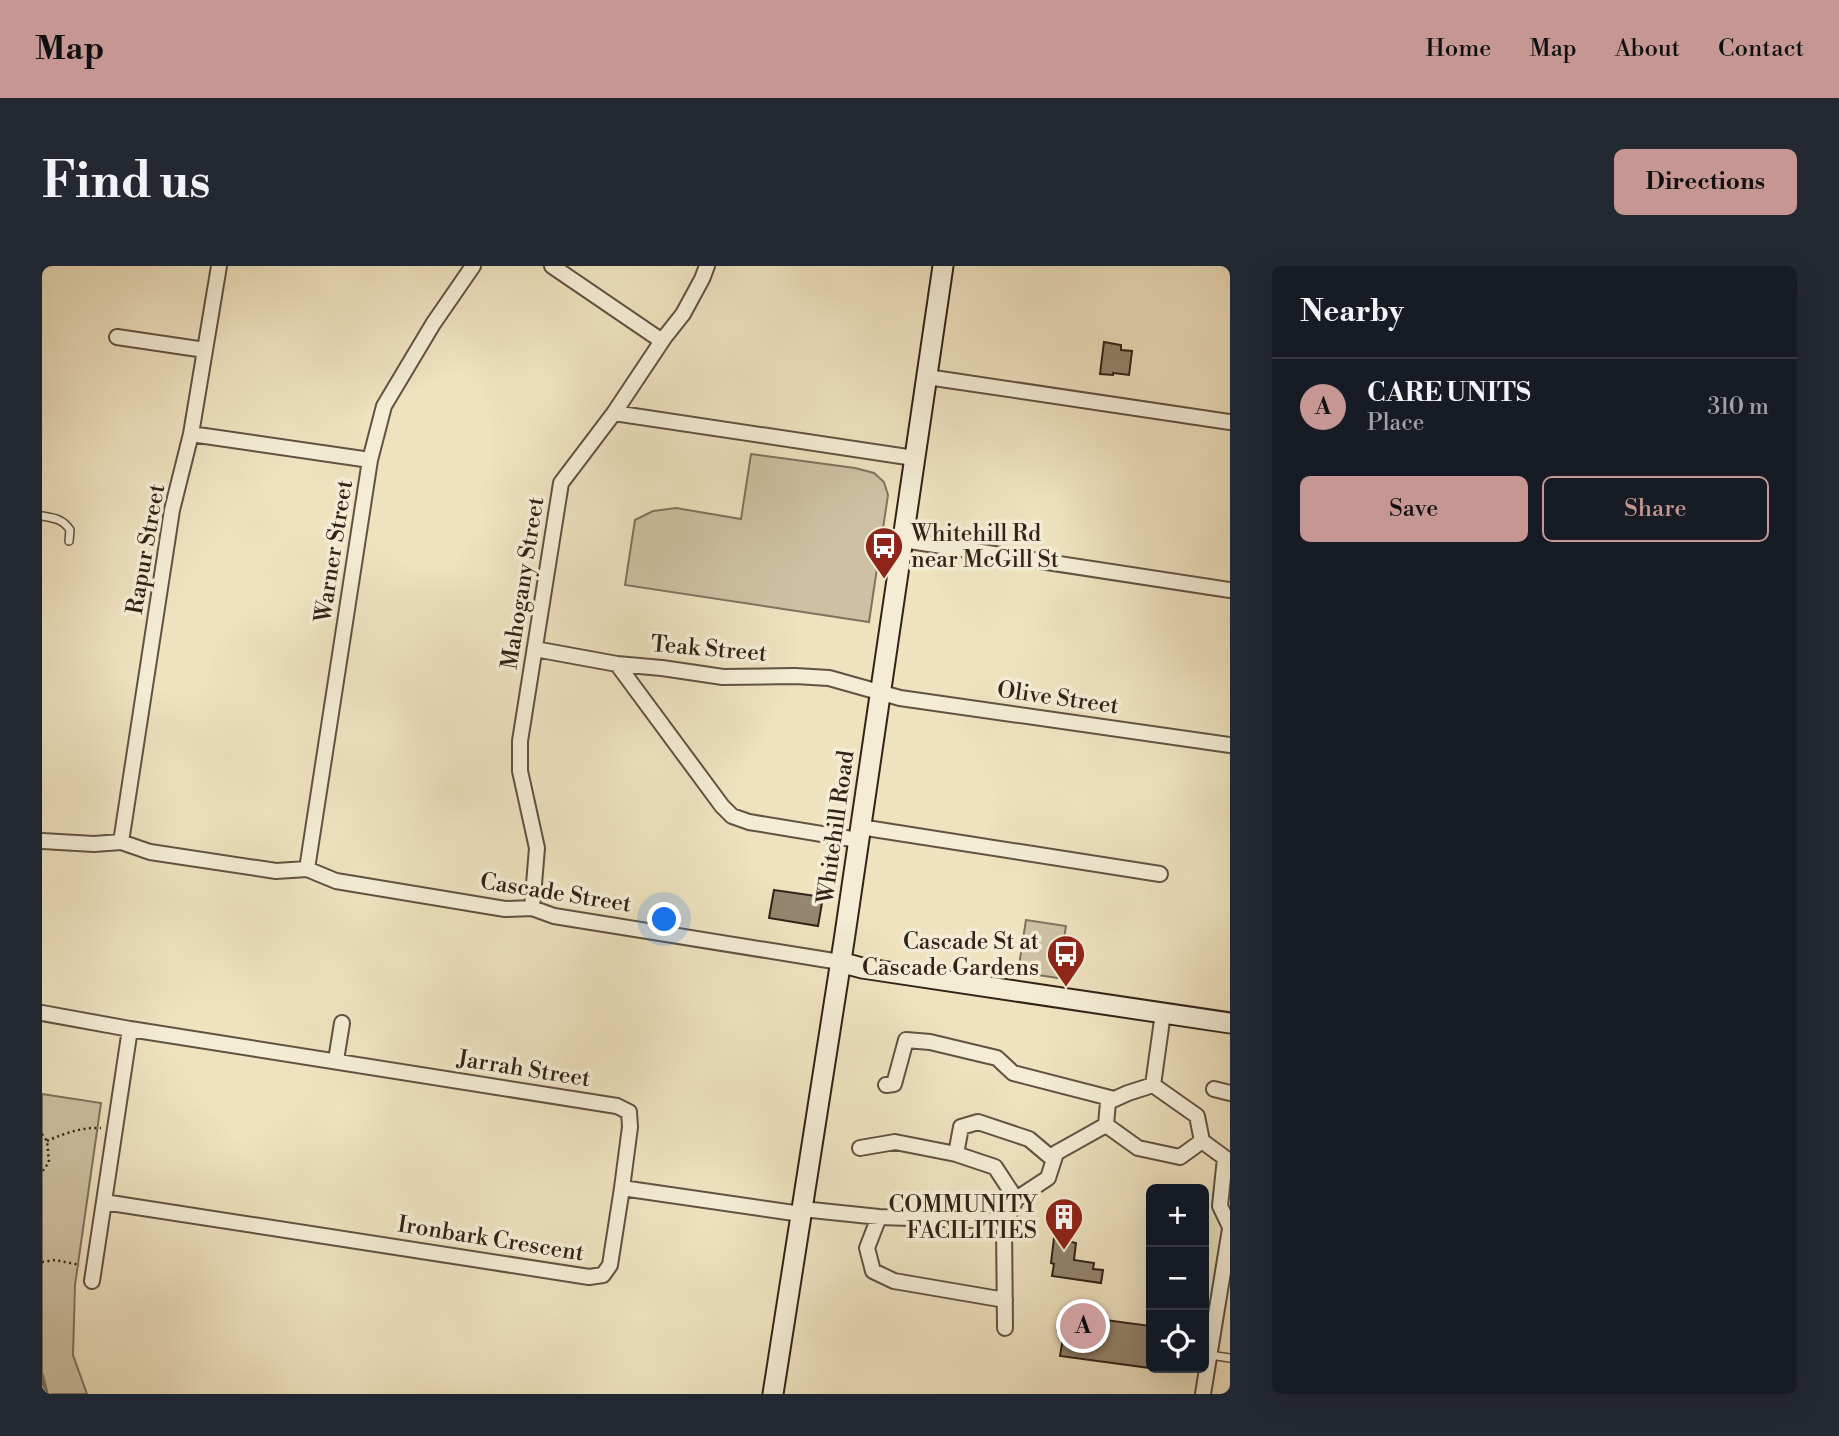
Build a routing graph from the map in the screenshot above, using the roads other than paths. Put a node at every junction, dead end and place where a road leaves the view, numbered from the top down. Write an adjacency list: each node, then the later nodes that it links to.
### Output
1 (219, 266): 8 (street, Rapur Street)
2 (473, 266): 14 (street, Warner Street)
3 (552, 266): 7 (street)
4 (707, 266): 7 (street, Mahogany Street)
5 (943, 266): 9 (street, Whitehill Road)
6 (117, 337): 8 (street)
7 (662, 341): 10 (street, Mahogany Street)
8 (205, 350): 12 (street, Rapur Street)
9 (927, 377): 11 (street); 13 (street, Whitehill Road)
10 (614, 413): 13 (street); 19 (street, Mahogany Street)
11 (1230, 422)
12 (191, 434): 14 (street); 25 (street, Rapur Street)
13 (914, 458): 16 (street, Whitehill Road)
14 (370, 460): 26 (street, Warner Street)
15 (42, 516): 17 (lane)
16 (903, 540): 18 (street); 21 (street, Whitehill Road)
17 (69, 541)
18 (1230, 590)
19 (535, 649): 20 (street, Teak Street); 28 (street, Mahogany Street)
20 (617, 664): 21 (street, Teak Street); 23 (street)
21 (880, 691): 22 (street, Olive Street); 23 (street, Whitehill Road)
22 (1230, 745)
23 (859, 834): 27 (street); 29 (street, Whitehill Road)
24 (42, 841): 25 (street, Cascade Street)
25 (121, 842): 26 (street, Cascade Street)
26 (307, 869): 28 (street, Cascade Street)
27 (1160, 874)
28 (532, 908): 29 (street, Cascade Street)
29 (840, 962): 31 (street, Cascade Street); 50 (street, Whitehill Road)
30 (42, 1013): 34 (street, Jarrah Street)
31 (1163, 1013): 33 (street, Cascade Street); 37 (street)
32 (342, 1023): 35 (street)
33 (1230, 1023)
34 (130, 1029): 35 (street, Jarrah Street); 49 (street)
35 (336, 1060): 47 (street, Jarrah Street)
36 (886, 1085): 40 (street)
37 (1153, 1085): 40 (street); 42 (street)
38 (1214, 1089): 39 (street)
39 (1230, 1093)
40 (1114, 1099): 41 (street)
41 (1105, 1125): 42 (street); 46 (street)
42 (1202, 1142): 45 (street)
43 (860, 1149): 44 (street)
44 (956, 1154): 46 (street); 48 (street)
45 (1228, 1158): 53 (street)
46 (1054, 1160): 48 (street)
47 (622, 1188): 49 (street, Ironbark Crescent); 50 (street)
48 (1016, 1199): 52 (street)
49 (104, 1202): 54 (street)
50 (801, 1211): 51 (street); 61 (street, Whitehill Road)
51 (879, 1217): 52 (street); 56 (street)
52 (1007, 1221): 56 (street)
53 (1229, 1224): 55 (street)
54 (93, 1274)
55 (1225, 1292): 58 (street)
56 (1005, 1300): 57 (street)
57 (1005, 1328)
58 (1209, 1354): 59 (lane)
59 (1230, 1358)
60 (1206, 1373): 62 (street)
61 (774, 1394)
62 (1203, 1394)

